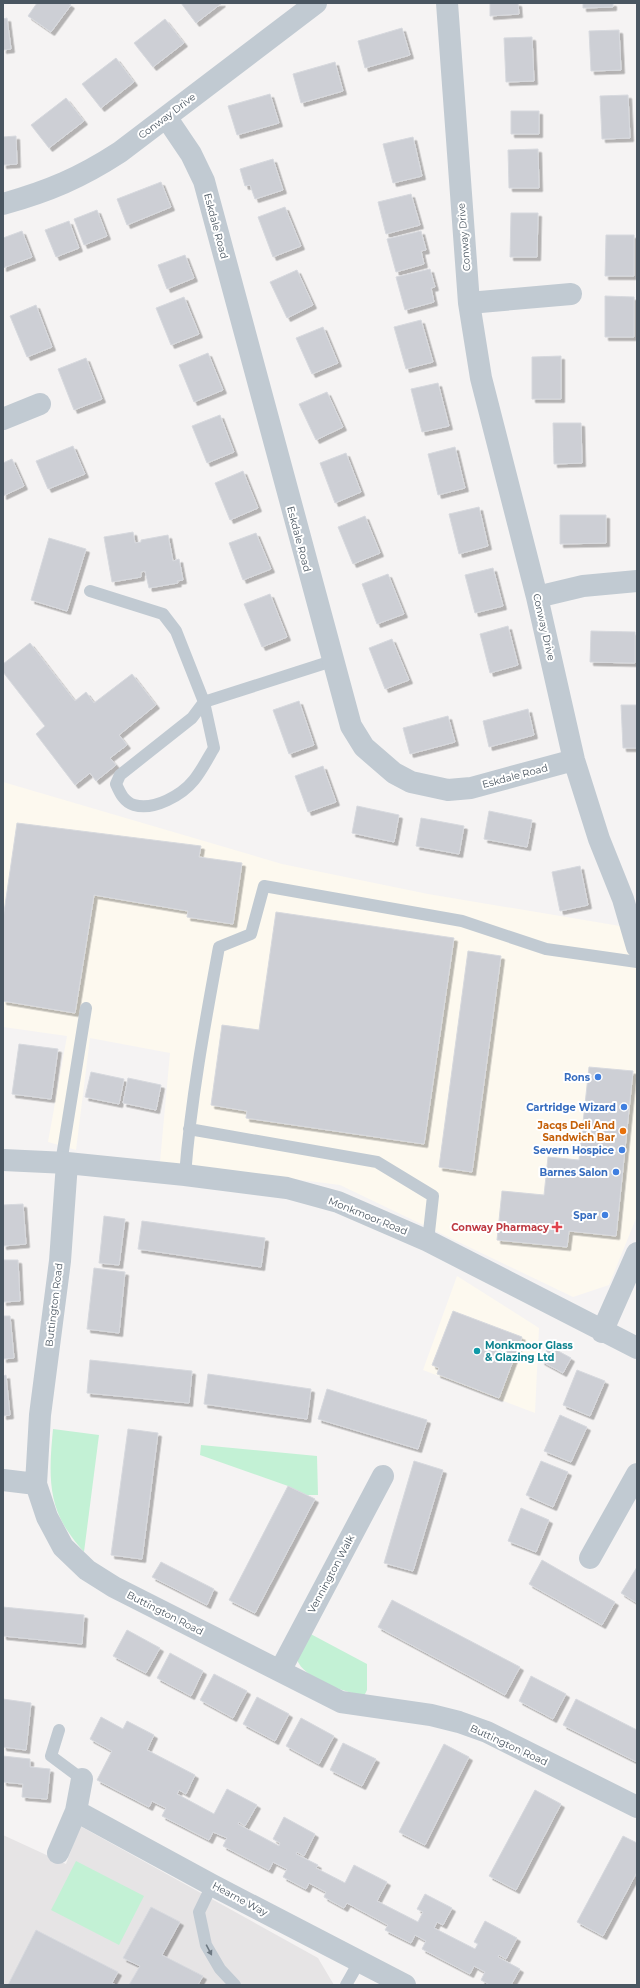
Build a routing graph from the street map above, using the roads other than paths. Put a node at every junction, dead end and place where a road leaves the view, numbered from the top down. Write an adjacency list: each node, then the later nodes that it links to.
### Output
1 (316, 3): 3 (street, Conway Drive)
2 (447, 3): 6 (street, Conway Drive)
3 (166, 117): 4 (street, Conway Drive); 12 (street, Eskdale Road)
4 (3, 204)
5 (571, 294): 6 (street)
6 (469, 303): 11 (street, Conway Drive)
7 (40, 404): 8 (street)
8 (3, 419)
9 (637, 580): 11 (street)
10 (90, 591): 13 (lane)
11 (537, 597): 14 (street, Conway Drive)
12 (332, 661): 13 (lane); 14 (street, Eskdale Road)
13 (204, 702): 13 (lane)
14 (574, 760): 15 (street, Conway Drive)
15 (637, 947)
16 (637, 962): 18 (lane)
17 (86, 1008): 20 (lane)
18 (189, 1129): 21 (lane); 22 (lane)
19 (3, 1160): 20 (street, Monkmoor Road)
20 (64, 1163): 21 (street, Monkmoor Road); 29 (street, Buttington Road)
21 (185, 1175): 22 (street, Monkmoor Road)
22 (428, 1240): 24 (street, Monkmoor Road)
23 (637, 1252): 24 (street)
24 (602, 1332): 25 (street, Monkmoor Road)
25 (637, 1348)
26 (637, 1474): 30 (street)
27 (383, 1476): 31 (street, Vennington Walk)
28 (3, 1480): 29 (street)
29 (36, 1484): 31 (street, Buttington Road)
30 (590, 1558)
31 (280, 1671): 34 (street, Buttington Road)
32 (59, 1730): 33 (lane)
33 (82, 1779): 35 (street)
34 (637, 1807)
35 (76, 1811): 36 (street); 37 (street, Hearne Way)
36 (58, 1853)
37 (212, 1885): 38 (street, Hearne Way); 39 (lane, one-way to 39)
38 (359, 1962): 40 (lane); 41 (street, Hearne Way)
39 (235, 1985)
40 (346, 1985)
41 (405, 1985)

